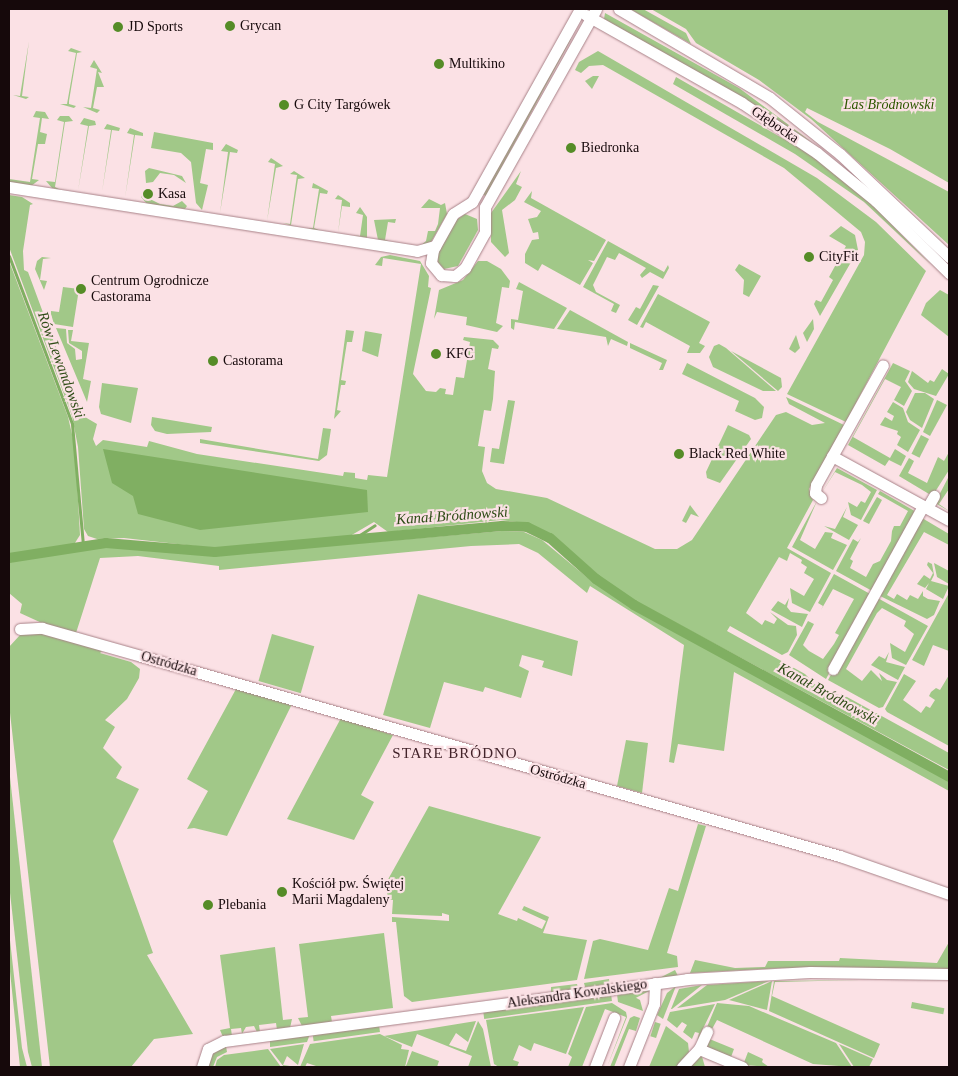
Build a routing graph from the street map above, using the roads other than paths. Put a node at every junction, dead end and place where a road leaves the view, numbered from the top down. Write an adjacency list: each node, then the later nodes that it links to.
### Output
1 (578, 9): 3 (street, Głębocka); 5 (street)
2 (619, 9): 9 (street, Głębocka)
3 (594, 13): 6 (street); 11 (street, Głębocka)
4 (9, 187): 8 (street)
5 (464, 207): 6 (street); 7 (street)
6 (484, 217): 10 (street)
7 (435, 246): 8 (street); 10 (street)
8 (417, 252): 10 (street)
9 (949, 257)
10 (431, 263)
11 (949, 273)
12 (883, 364): 13 (street)
13 (832, 456): 15 (street); 16 (street)
14 (934, 496): 16 (street)
15 (821, 498)
16 (925, 507): 17 (street); 19 (street)
17 (949, 520)
18 (20, 629): 20 (street, Ostródzka)
19 (833, 669)
20 (949, 894)
21 (949, 974): 22 (street, Aleksandra Kowalskiego)
22 (655, 983): 26 (street, Aleksandra Kowalskiego); 28 (street)
23 (614, 1018): 27 (street)
24 (707, 1032): 25 (street)
25 (699, 1049): 29 (street); 30 (street)
26 (202, 1067)
27 (595, 1067)
28 (629, 1067)
29 (682, 1067)
30 (742, 1067)

